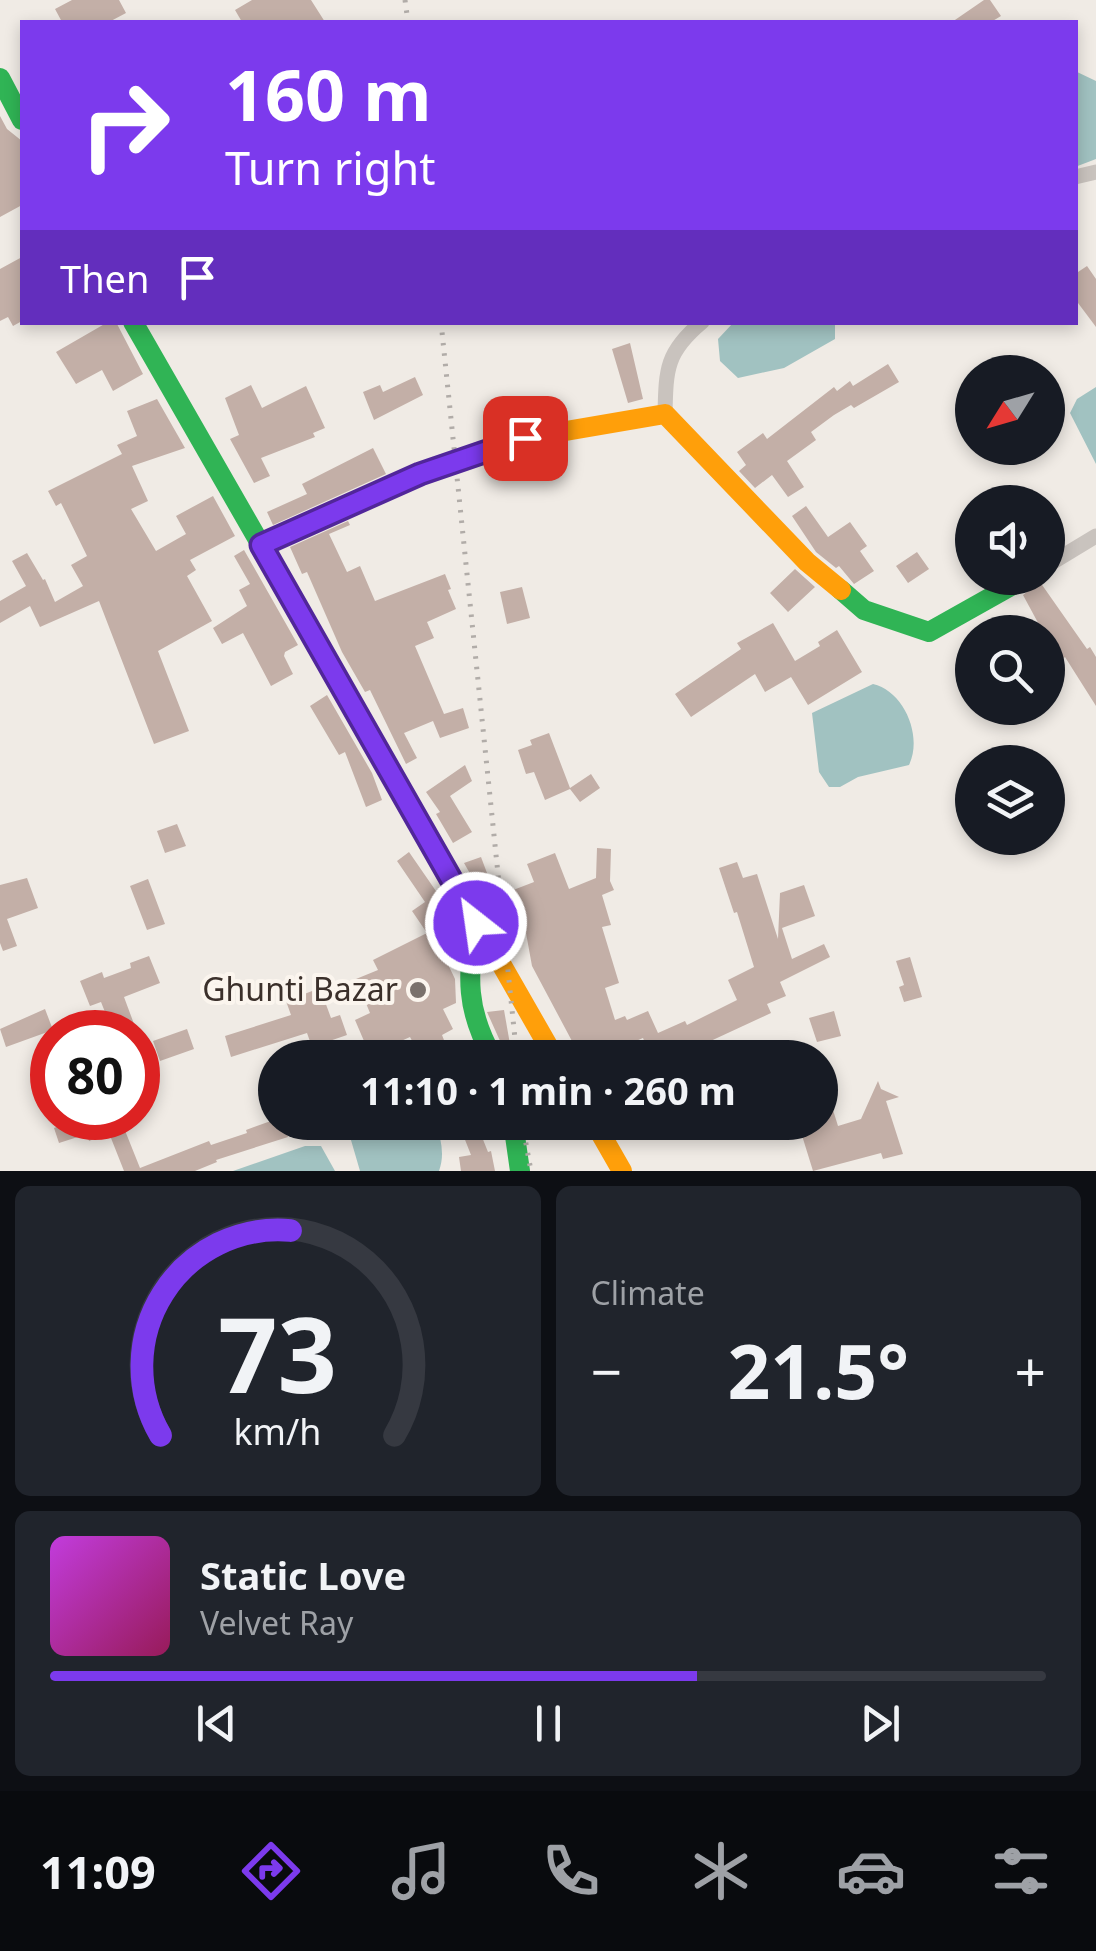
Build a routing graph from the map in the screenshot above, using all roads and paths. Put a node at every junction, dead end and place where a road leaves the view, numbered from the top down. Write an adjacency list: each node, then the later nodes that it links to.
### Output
1 (0, 78): 2 (main road)
2 (20, 116)
3 (135, 325): 7 (main road)
4 (699, 325): 5 (street)
5 (666, 414): 7 (main road); 9 (main road)
6 (1096, 536): 8 (street)
7 (261, 545): 10 (main road)
8 (1065, 555)
9 (995, 595)
10 (476, 923): 11 (main road); 12 (main road)
11 (482, 1040)
12 (545, 1040)
13 (516, 1140): 15 (main road)
14 (604, 1140): 16 (main road)
15 (520, 1171)
16 (622, 1171)

